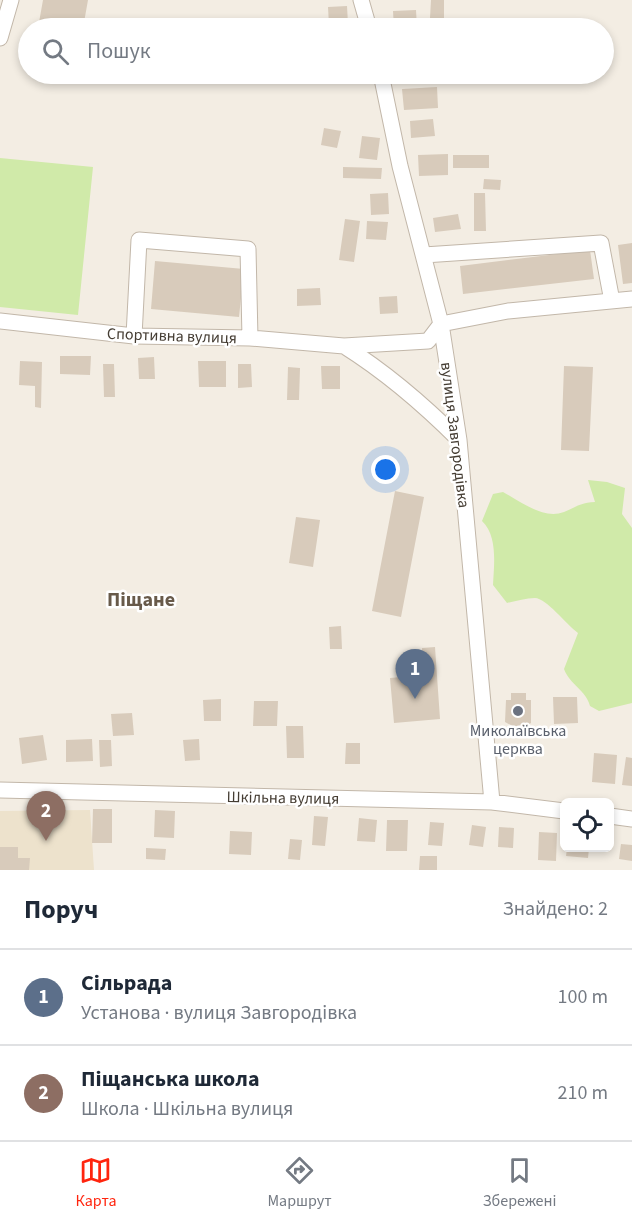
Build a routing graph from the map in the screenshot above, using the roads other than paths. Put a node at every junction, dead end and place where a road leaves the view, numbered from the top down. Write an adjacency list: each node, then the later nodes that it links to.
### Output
1 (11, 0): 4 (street)
2 (361, 0): 3 (street)
3 (366, 18)
4 (0, 38)
5 (383, 84): 6 (street, вулиця Завгородівка)
6 (424, 255): 8 (street); 10 (street, вулиця Завгородівка)
7 (632, 299): 8 (street)
8 (612, 301): 10 (street)
9 (0, 321): 11 (street, Спортивна вулиця)
10 (441, 324): 13 (street, Спортивна вулиця); 14 (street, вулиця Завгородівка)
11 (134, 336): 12 (street, Спортивна вулиця); 12 (street)
12 (250, 338): 13 (street, Спортивна вулиця)
13 (344, 346): 14 (street)
14 (459, 440): 16 (street, вулиця Завгородівка)
15 (0, 790): 16 (street, Шкільна вулиця)
16 (492, 802): 17 (street, Шкільна вулиця)
17 (560, 810)
18 (614, 817): 19 (street)
19 (632, 819)

